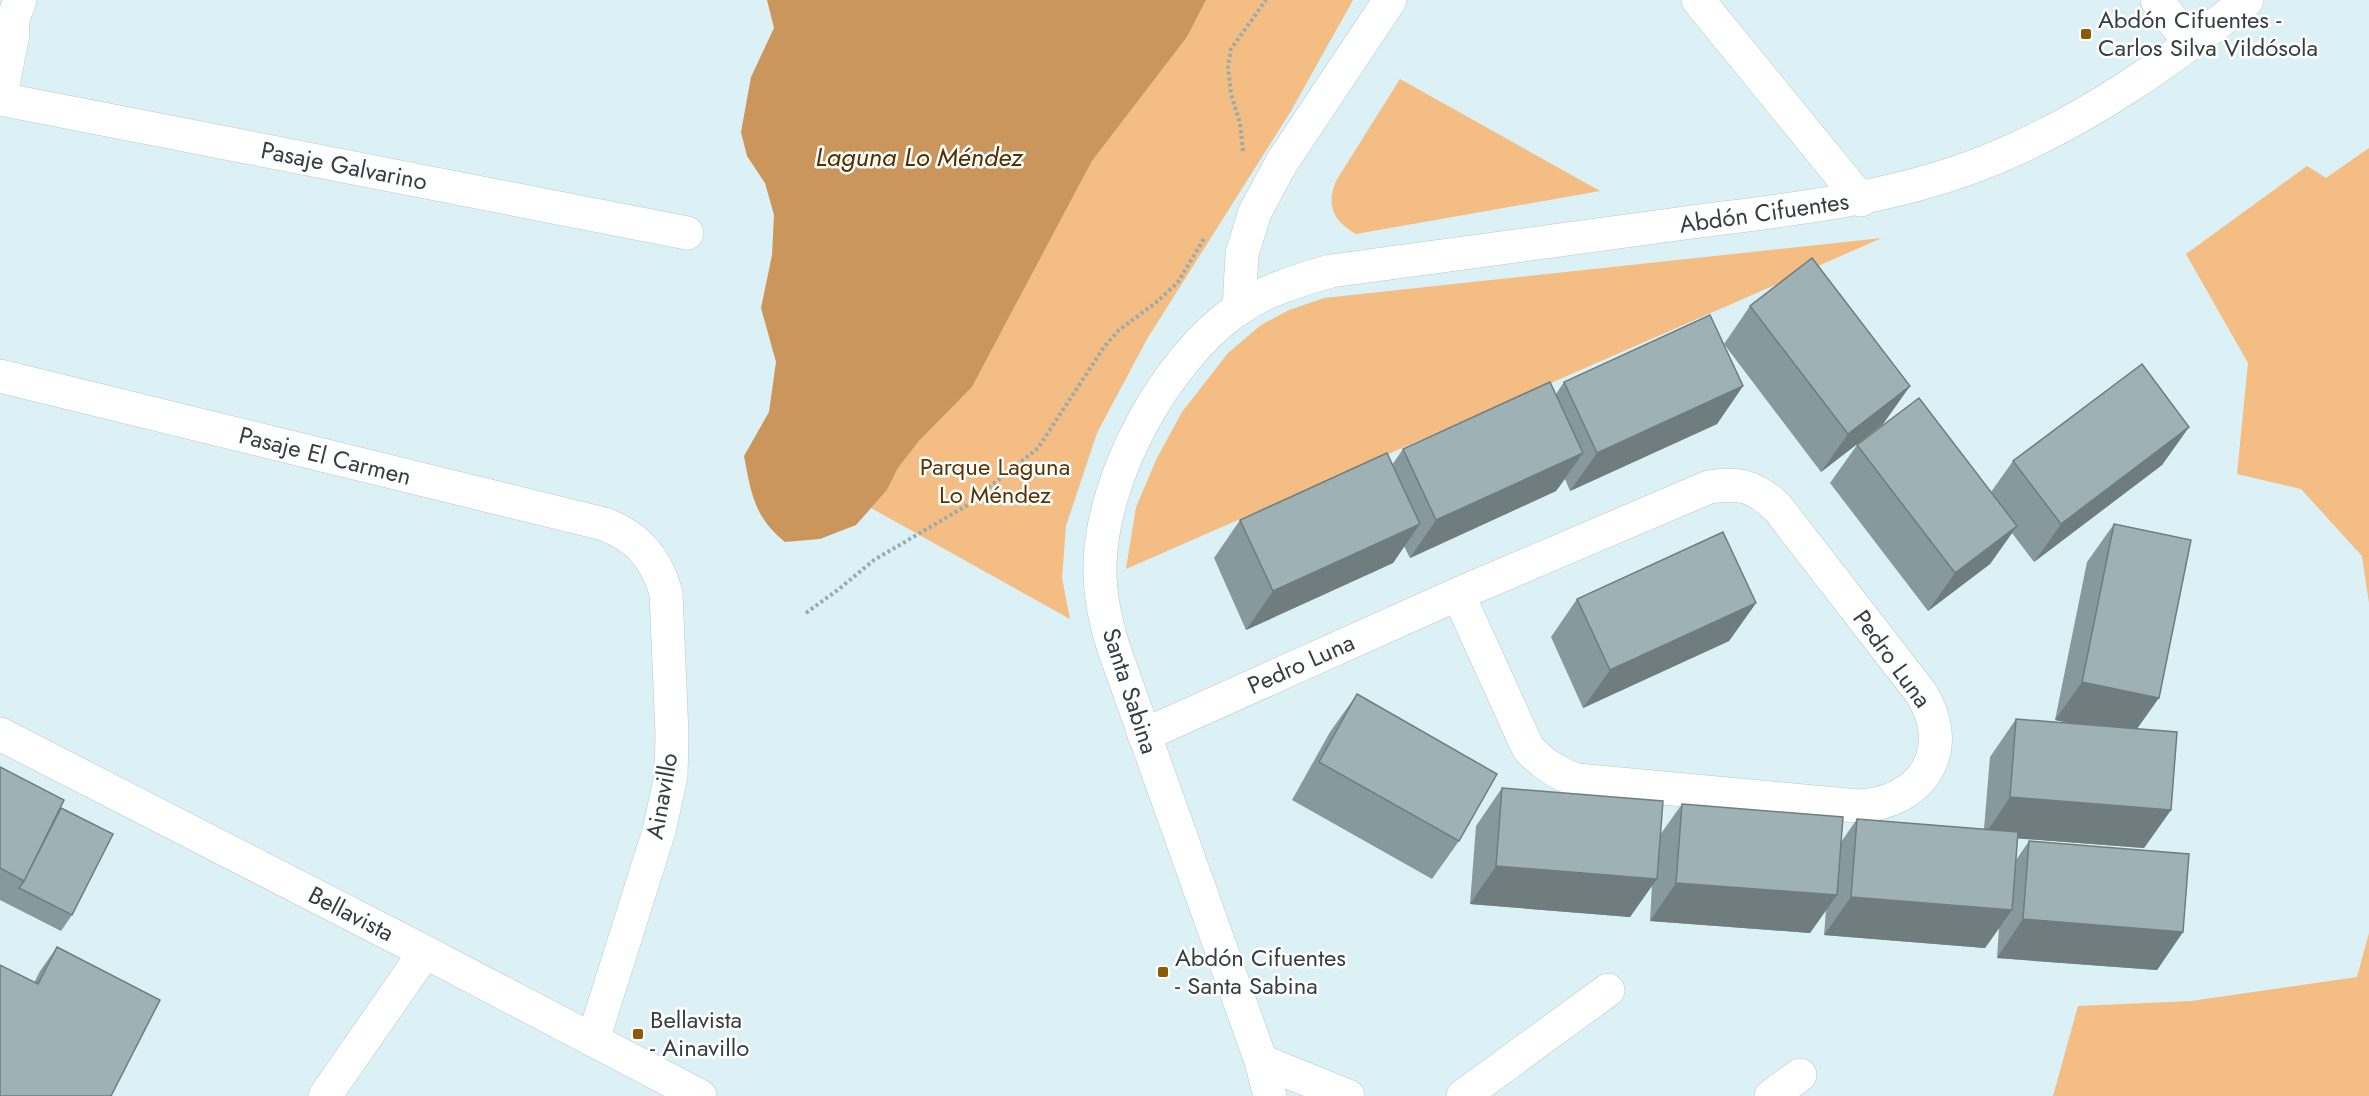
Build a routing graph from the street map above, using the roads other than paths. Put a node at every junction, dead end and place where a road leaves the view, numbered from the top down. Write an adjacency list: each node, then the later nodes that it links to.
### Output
1 (1390, 0): 10 (street)
2 (1698, 0): 8 (street)
3 (2157, 0): 6 (street)
4 (2247, 0): 6 (street, Abdón Cifuentes)
5 (11, 9): 7 (street)
6 (2190, 43): 8 (street, Abdón Cifuentes)
7 (0, 100): 9 (street, Pasaje Galvarino)
8 (1860, 200): 10 (street, Abdón Cifuentes)
9 (687, 233)
10 (1239, 309): 15 (street, Santa Sabina)
11 (0, 376): 12 (street, Pasaje El Carmen)
12 (645, 549): 18 (street, Ainavillo)
13 (1458, 594): 13 (street, Pedro Luna); 15 (street, Pedro Luna)
14 (0, 734): 16 (street, Bellavista)
15 (1144, 735): 19 (street, Santa Sabina)
16 (425, 952): 18 (street, Bellavista); 21 (street)
17 (1608, 990): 25 (street)
18 (593, 1040): 22 (street, Bellavista)
19 (1261, 1061): 23 (street, Santa Sabina); 24 (street)
20 (1800, 1075): 26 (street)
21 (325, 1096)
22 (700, 1096)
23 (1270, 1096)
24 (1348, 1096)
25 (1463, 1096)
26 (1771, 1096)

